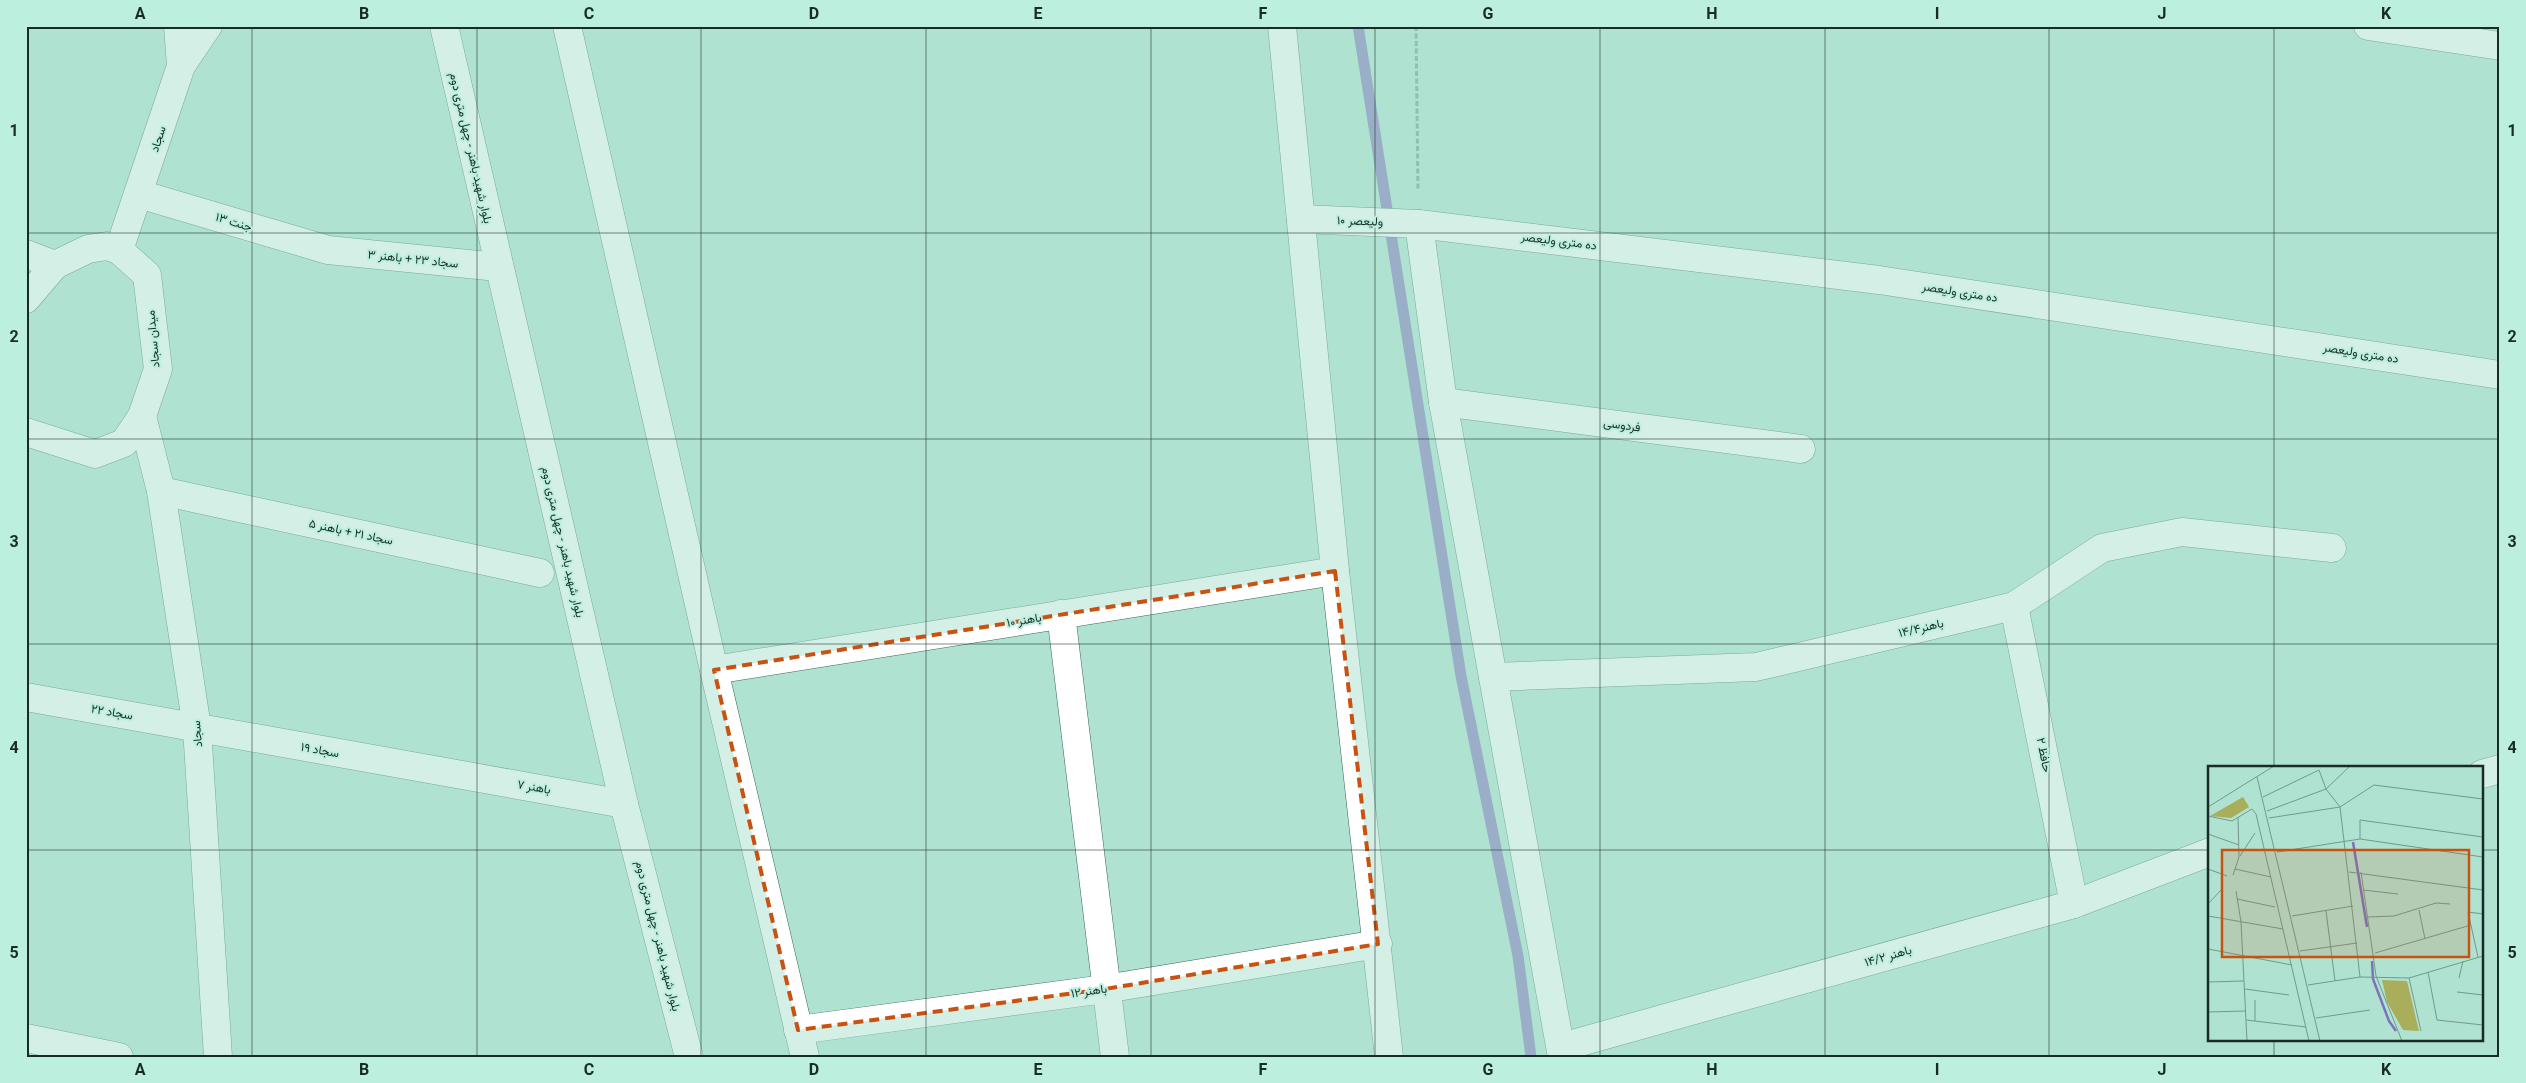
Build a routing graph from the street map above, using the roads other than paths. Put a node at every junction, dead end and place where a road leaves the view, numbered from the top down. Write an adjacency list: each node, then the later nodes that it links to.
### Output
1 (178, 26): 8 (street, سجاد)
2 (208, 26): 8 (street)
3 (444, 26): 16 (street, بلوار شهید باهنر - چهل متری دوم)
4 (567, 26): 29 (street)
5 (1282, 26): 10 (street)
6 (2368, 26): 7 (street)
7 (2500, 46)
8 (182, 66): 9 (street, سجاد)
9 (139, 194): 12 (street, سجاد); 13 (street, جنت ۱۳)
10 (1301, 219): 11 (street, ولیعصر ۱۰); 25 (street)
11 (1419, 224): 18 (street, ده متری ولیعصر); 19 (street)
12 (119, 250): 15 (street); 20 (street, میدان سجاد)
13 (328, 250): 16 (street, سجاد ۲۳ + باهنر ۳)
14 (26, 254): 15 (street)
15 (55, 265): 17 (street)
16 (498, 267): 36 (street, بلوار شهید باهنر - چهل متری دوم)
17 (26, 299)
18 (2500, 375)
19 (1443, 402): 22 (street, فردوسی); 30 (street)
20 (142, 416): 21 (street, میدان سجاد); 23 (street, سجاد)
21 (26, 432)
22 (1801, 449)
23 (161, 491): 26 (street, سجاد ۲۱ + باهنر ۵); 32 (street, سجاد)
24 (2332, 548): 27 (street, باهنر۱۴/۴)
25 (1336, 571): 28 (street, باهنر ۱۰); 39 (street)
26 (540, 573)
27 (2014, 606): 30 (street, باهنر۱۴/۴); 38 (street, حافظ ۲)
28 (1061, 614): 29 (street, باهنر ۱۰); 40 (street)
29 (714, 670): 41 (street)
30 (1493, 677): 43 (street)
31 (26, 697): 32 (street, سجاد ۲۲)
32 (197, 728): 34 (street, سجاد ۱۹); 45 (street, سجاد)
33 (2500, 769): 35 (street)
34 (443, 771): 36 (street, باهنر ۷)
35 (2484, 773)
36 (624, 804): 46 (street, بلوار شهید باهنر - چهل متری دوم)
37 (2208, 853): 38 (street, باهنر ۱۴/۲)
38 (2074, 904): 43 (street, باهنر ۱۴/۲)
39 (1378, 944): 40 (street, باهنر ۱۲); 49 (street)
40 (1105, 988): 41 (street, باهنر ۱۲); 48 (street)
41 (798, 1030): 47 (street)
42 (26, 1038): 44 (street)
43 (1562, 1052)
44 (119, 1057)
45 (218, 1057)
46 (689, 1057)
47 (804, 1057)
48 (1114, 1057)
49 (1389, 1057)

